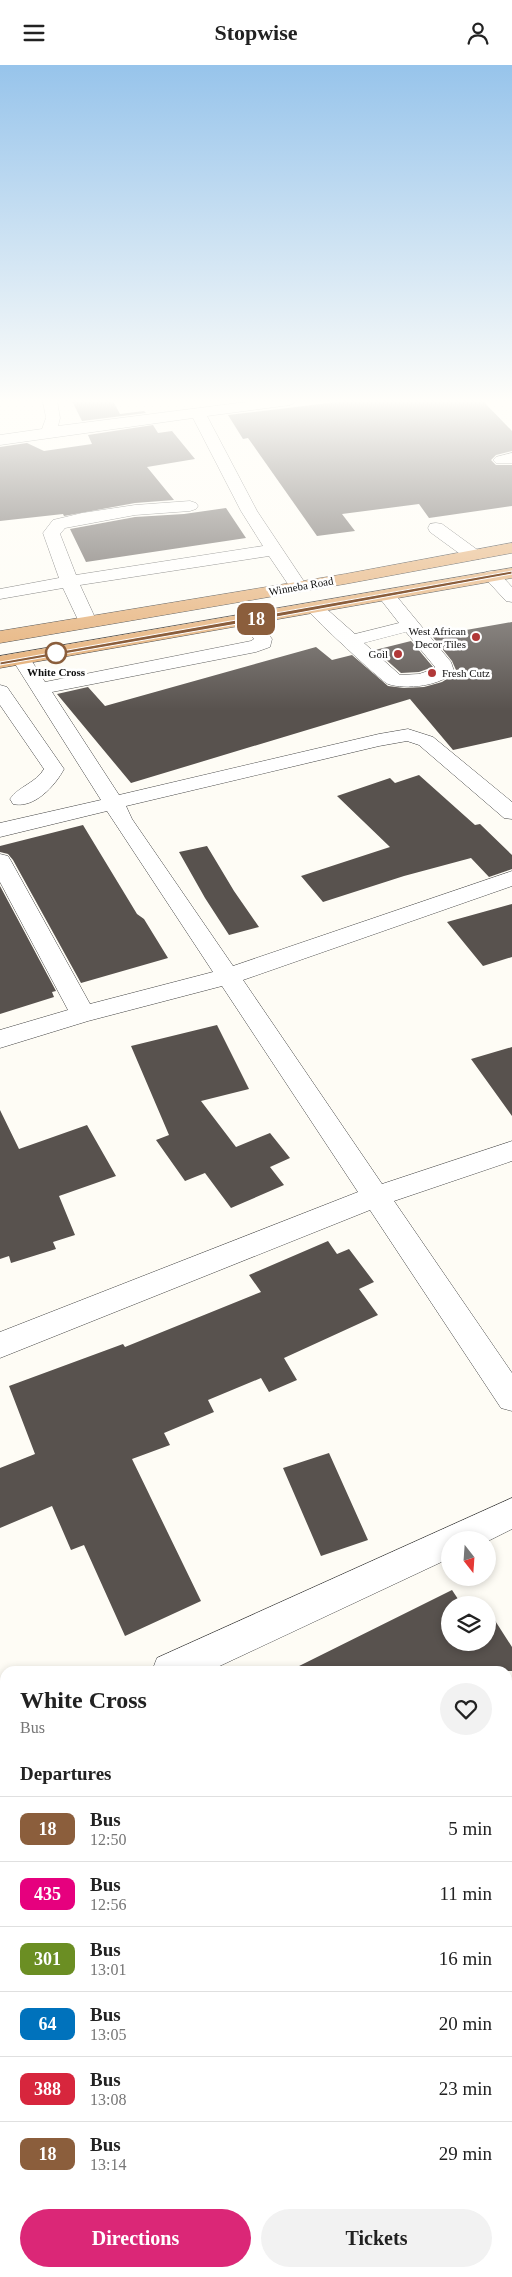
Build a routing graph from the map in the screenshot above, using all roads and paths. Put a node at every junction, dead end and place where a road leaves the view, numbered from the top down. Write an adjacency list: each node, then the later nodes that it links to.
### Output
1 (245, 504): 5 (street)
2 (190, 506): 9 (street)
3 (436, 528): 6 (street)
4 (512, 548): 6 (highway, Winneba Road)
5 (274, 549): 9 (street); 10 (street)
6 (473, 555): 10 (highway, Winneba Road)
7 (512, 573): 8 (highway, Winneba Road)
8 (492, 576): 12 (highway, Winneba Road); 13 (street)
9 (70, 583): 11 (street); 16 (street)
10 (298, 587): 16 (highway, Winneba Road)
11 (0, 594)
12 (387, 596): 14 (highway, Winneba Road); 17 (street)
13 (512, 597)
14 (315, 608): 15 (highway, Winneba Road); 20 (street)
15 (249, 620): 19 (highway, Winneba Road); 21 (street)
16 (88, 622): 18 (highway, Winneba Road)
17 (411, 625): 20 (street); 20 (street)
18 (0, 637)
19 (130, 640): 21 (street); 22 (highway, Winneba Road)
20 (350, 641)
21 (146, 667): 22 (street)
22 (22, 670): 23 (street); 25 (street)
23 (0, 673)
24 (0, 691): 26 (street)
25 (86, 763): 26 (street); 28 (street)
26 (54, 769): 27 (street)
27 (20, 799)
28 (114, 804): 29 (street); 30 (street); 33 (street)
29 (512, 813)
30 (0, 830)
31 (0, 861): 34 (street)
32 (512, 878): 33 (street)
33 (228, 976): 34 (street); 37 (street)
34 (83, 1014): 35 (street)
35 (0, 1039)
36 (512, 1151): 37 (street)
37 (374, 1197): 38 (street); 39 (street)
38 (0, 1345)
39 (512, 1398)
40 (512, 1513): 41 (street)
41 (473, 1531)
42 (441, 1546): 43 (street)
43 (181, 1666)

